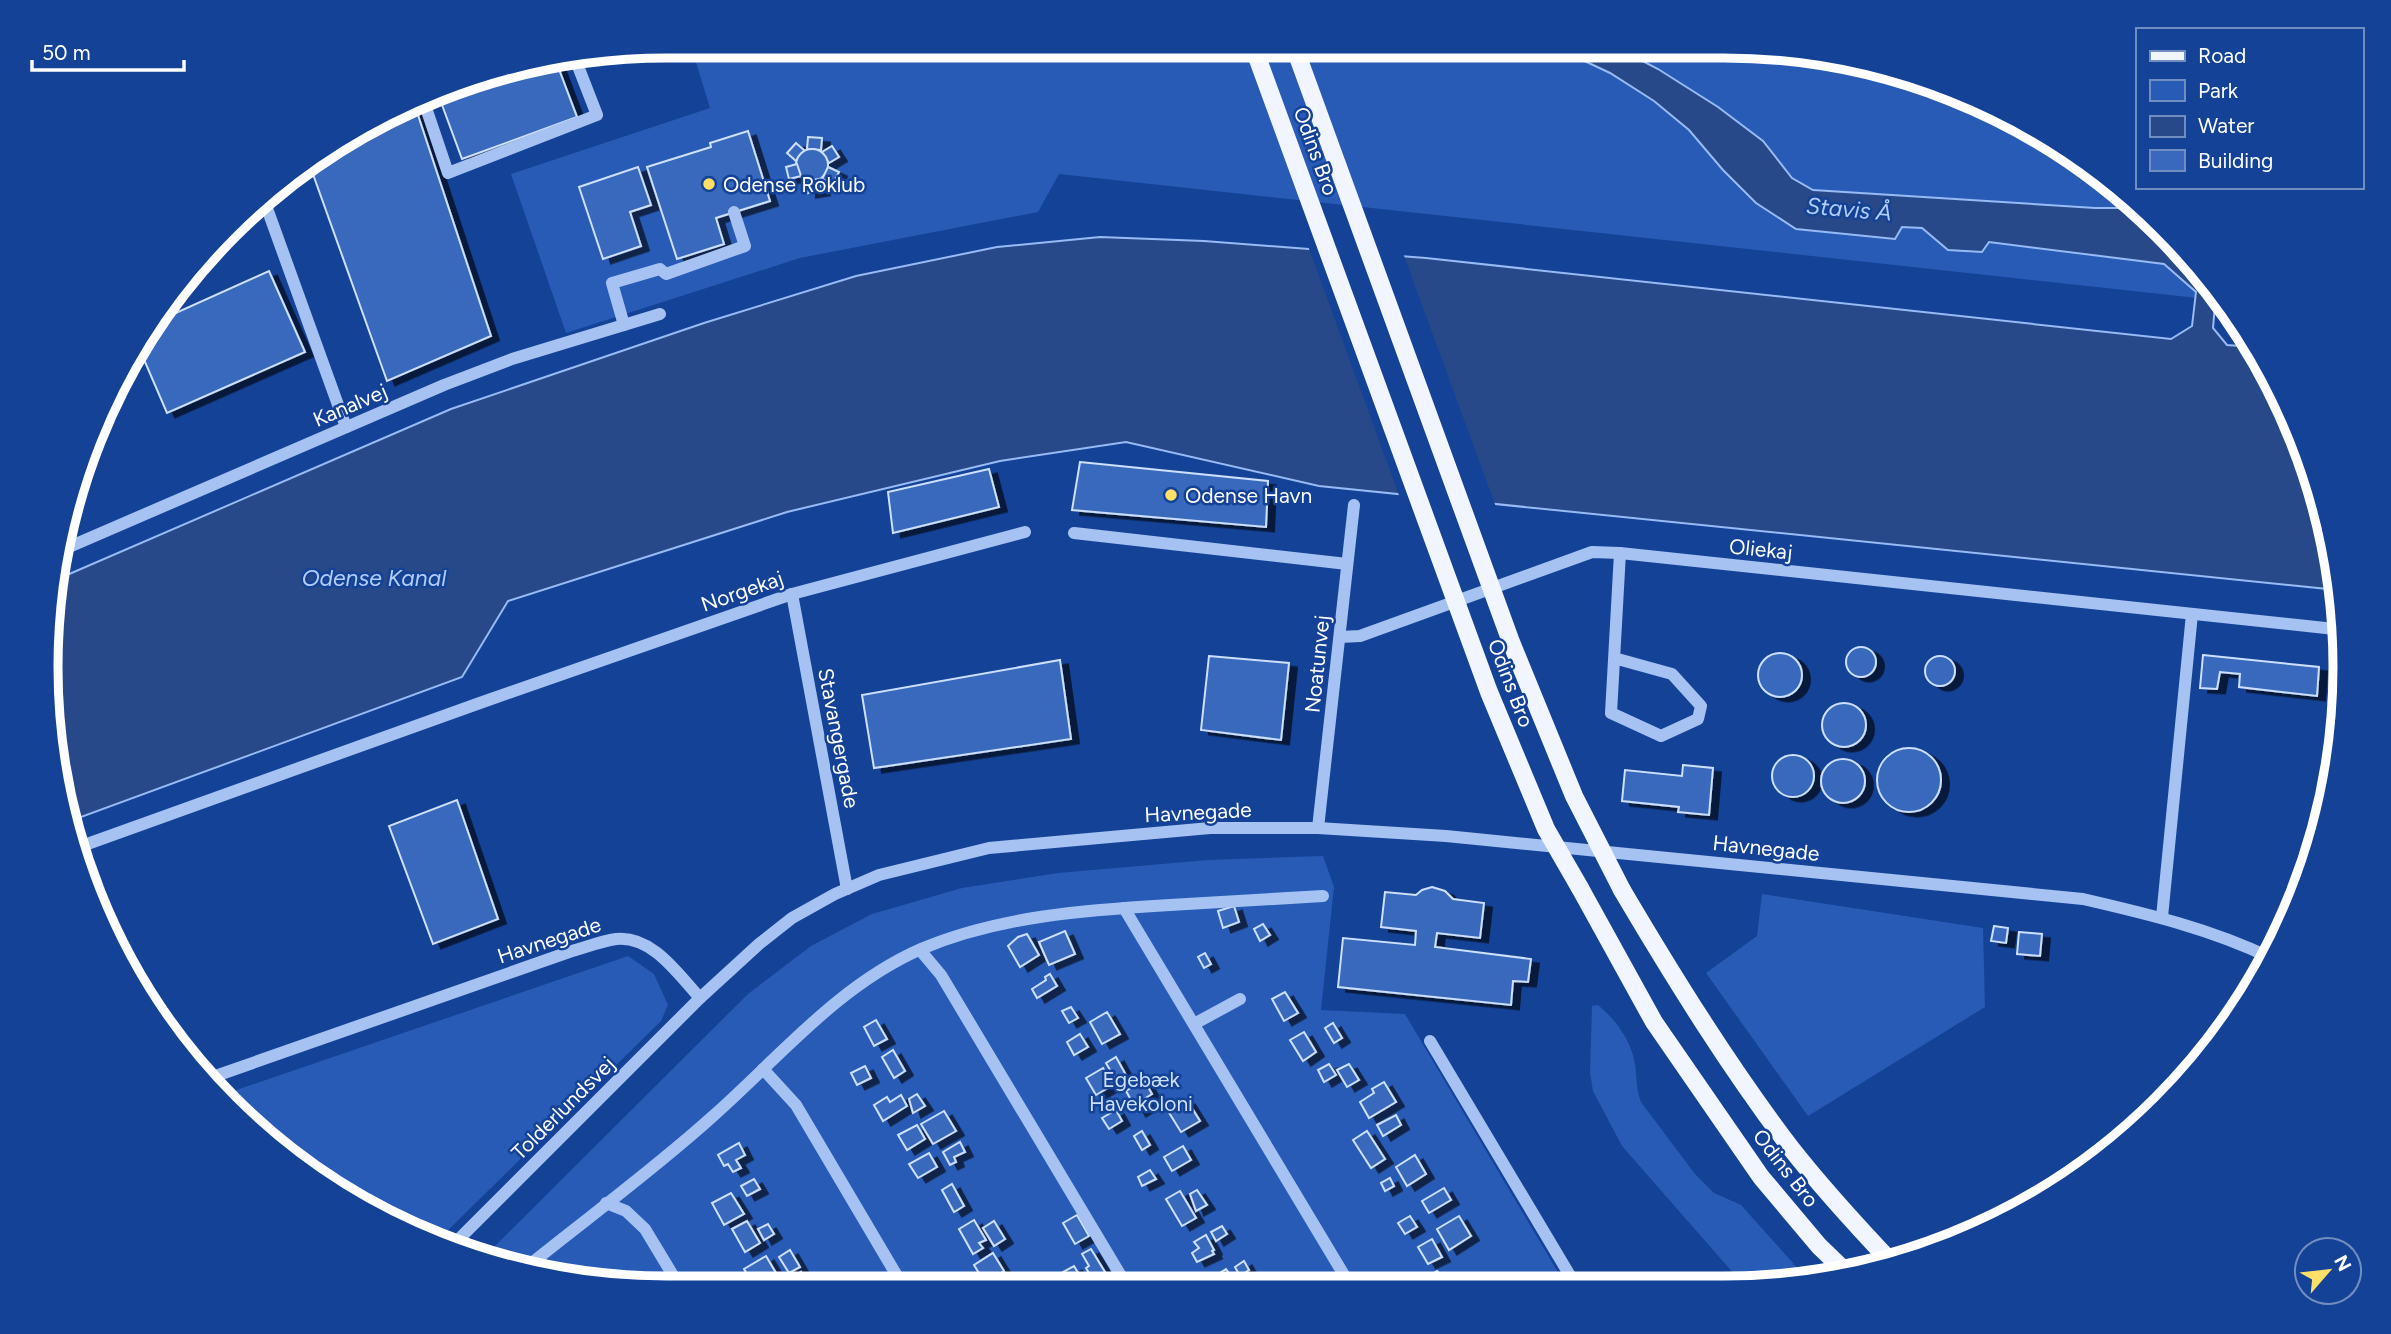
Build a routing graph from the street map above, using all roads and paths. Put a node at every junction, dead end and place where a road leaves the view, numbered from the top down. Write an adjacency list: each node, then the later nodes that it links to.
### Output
1 (1257, 58): 39 (main road, Odins Bro, bridge)
2 (1298, 58): 37 (main road, Odins Bro, bridge)
3 (577, 64): 4 (street)
4 (426, 108)
5 (267, 208): 9 (street)
6 (734, 212): 8 (street)
7 (660, 314): 8 (street, Kanalvej)
8 (625, 325): 9 (street, Kanalvej)
9 (346, 428): 13 (street, Kanalvej)
10 (1354, 505): 15 (street, Noatunvej)
11 (1025, 532): 16 (street, Norgekaj)
12 (1074, 533): 15 (street)
13 (69, 547)
14 (1620, 553): 17 (street, Oliekaj); 19 (street, Oliekaj); 20 (street)
15 (1347, 564): 19 (street, Noatunvej)
16 (792, 594): 22 (street, Norgekaj); 23 (street, Stavangergade)
17 (2192, 614): 18 (street, Oliekaj); 26 (street)
18 (2332, 630)
19 (1340, 637): 21 (street, Noatunvej)
20 (1614, 658): 20 (street)
21 (1318, 828): 23 (street, Havnegade); 26 (street, Havnegade)
22 (85, 845)
23 (847, 889): 29 (street, Havnegade)
24 (1323, 896): 25 (street)
25 (1124, 908): 27 (street); 31 (street)
26 (2162, 917): 28 (street, Havnegade)
27 (920, 950): 33 (street); 42 (street)
28 (2261, 953)
29 (700, 998): 34 (street, Havnegade); 36 (street, Tolderlundsvej)
30 (1240, 999): 31 (street)
31 (1194, 1024): 43 (street)
32 (1430, 1041): 44 (street)
33 (763, 1069): 35 (street); 41 (street)
34 (215, 1076)
35 (606, 1203): 38 (street); 40 (street)
36 (459, 1239)
37 (1884, 1254)
38 (534, 1261)
39 (1839, 1266)
40 (673, 1276)
41 (897, 1276)
42 (1121, 1276)
43 (1345, 1276)
44 (1571, 1276)

